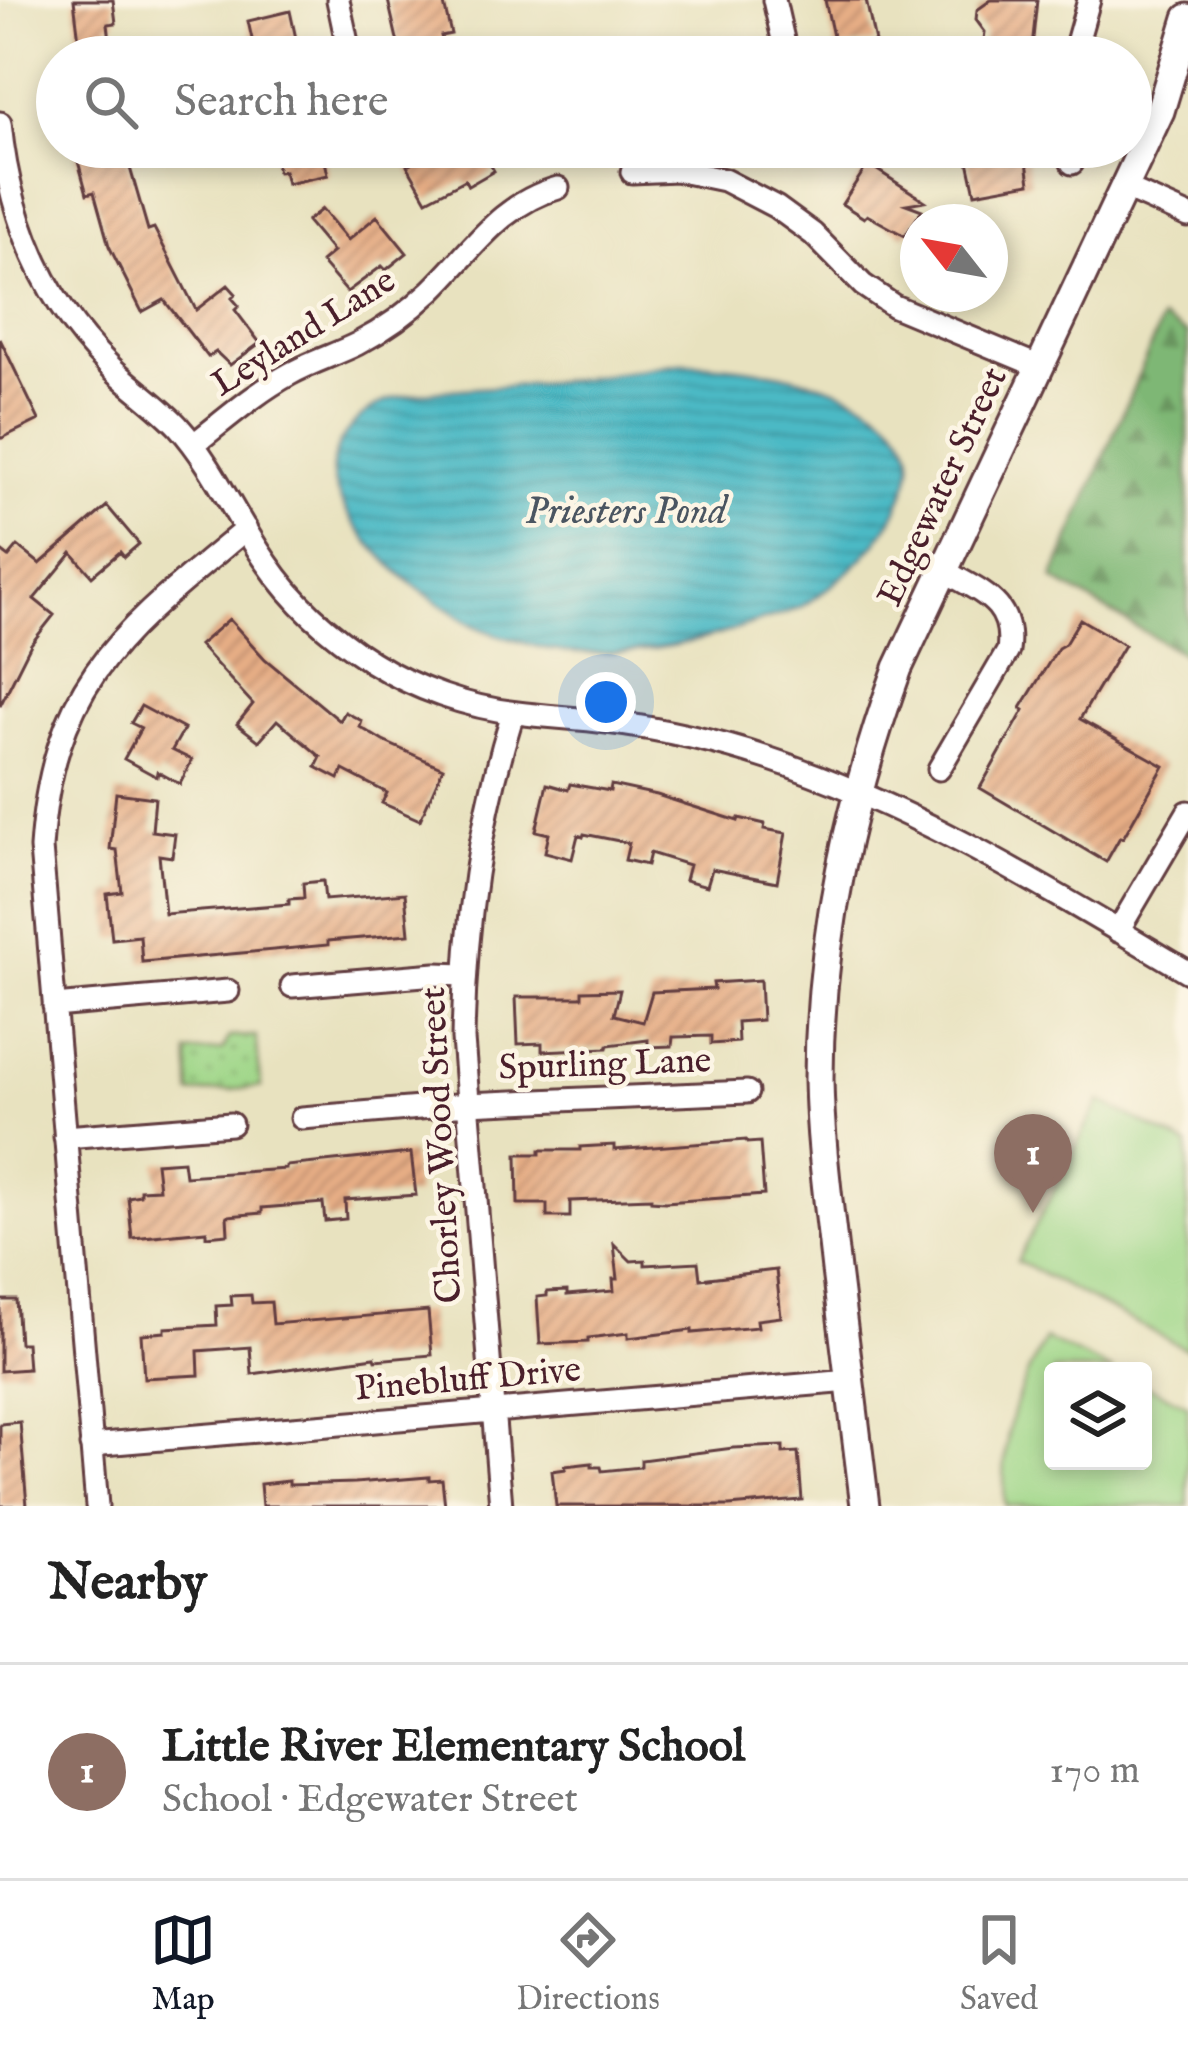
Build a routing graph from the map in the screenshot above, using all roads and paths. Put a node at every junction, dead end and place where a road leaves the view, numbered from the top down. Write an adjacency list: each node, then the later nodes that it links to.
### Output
1 (338, 0): 5 (street)
2 (774, 0): 6 (street)
3 (1089, 0): 7 (street)
4 (1188, 18): 9 (street, Edgewater Street)
5 (346, 36)
6 (782, 36)
7 (1078, 36)
8 (0, 123): 16 (street)
9 (1152, 129)
10 (1134, 168): 13 (street, Edgewater Street)
11 (632, 172): 15 (street)
12 (558, 188): 16 (street, Leyland Lane)
13 (1125, 188): 14 (street); 15 (street, Edgewater Street)
14 (1188, 216)
15 (1040, 367): 18 (street, Edgewater Street)
16 (194, 445): 17 (street)
17 (245, 529): 19 (street); 28 (street)
18 (943, 570): 20 (street); 21 (street, Edgewater Street)
19 (513, 713): 21 (street); 25 (street, Chorley Wood Street)
20 (939, 770)
21 (857, 792): 23 (street); 34 (street, Edgewater Street)
22 (1188, 812): 23 (street)
23 (1118, 931): 24 (street)
24 (1188, 972)
25 (464, 975): 26 (street); 30 (street, Chorley Wood Street)
26 (292, 986)
27 (228, 991): 28 (street)
28 (54, 1006): 33 (street)
29 (746, 1092): 30 (street, Spurling Lane)
30 (466, 1104): 31 (street, Spurling Lane); 35 (street, Chorley Wood Street)
31 (302, 1118)
32 (231, 1124): 33 (street)
33 (65, 1138): 36 (street)
34 (850, 1381): 35 (street, Pinebluff Drive); 39 (street, Edgewater Street)
35 (493, 1411): 36 (street, Pinebluff Drive); 38 (street, Chorley Wood Street)
36 (92, 1444): 37 (street)
37 (97, 1506)
38 (501, 1506)
39 (865, 1506)

